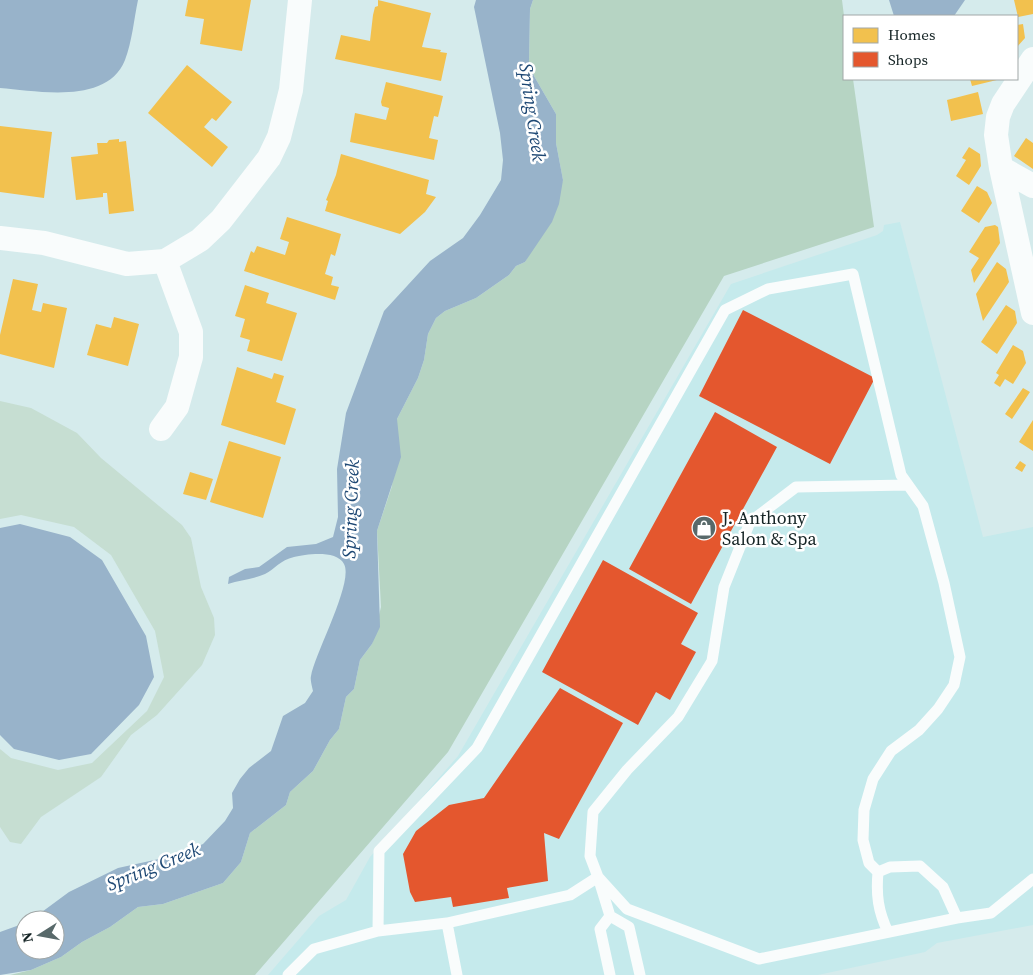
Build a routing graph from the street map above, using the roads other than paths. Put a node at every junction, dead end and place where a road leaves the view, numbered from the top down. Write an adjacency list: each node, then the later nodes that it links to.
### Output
1 (300, 0): 7 (street)
2 (1033, 59): 3 (street)
3 (1024, 84): 4 (street)
4 (1001, 168): 5 (street); 8 (street)
5 (1033, 186)
6 (0, 238): 7 (street)
7 (165, 261): 9 (street)
8 (1033, 314)
9 (161, 429)
10 (908, 485): 11 (lane); 12 (lane); 17 (lane)
11 (878, 872): 15 (lane); 18 (lane)
12 (598, 877): 14 (lane); 16 (lane); 18 (lane)
13 (1033, 879): 15 (lane)
14 (610, 916): 21 (lane); 22 (lane)
15 (957, 918): 18 (lane)
16 (447, 924): 17 (lane); 20 (lane)
17 (378, 932): 19 (lane)
18 (888, 932)
19 (288, 975)
20 (457, 975)
21 (610, 975)
22 (640, 975)

